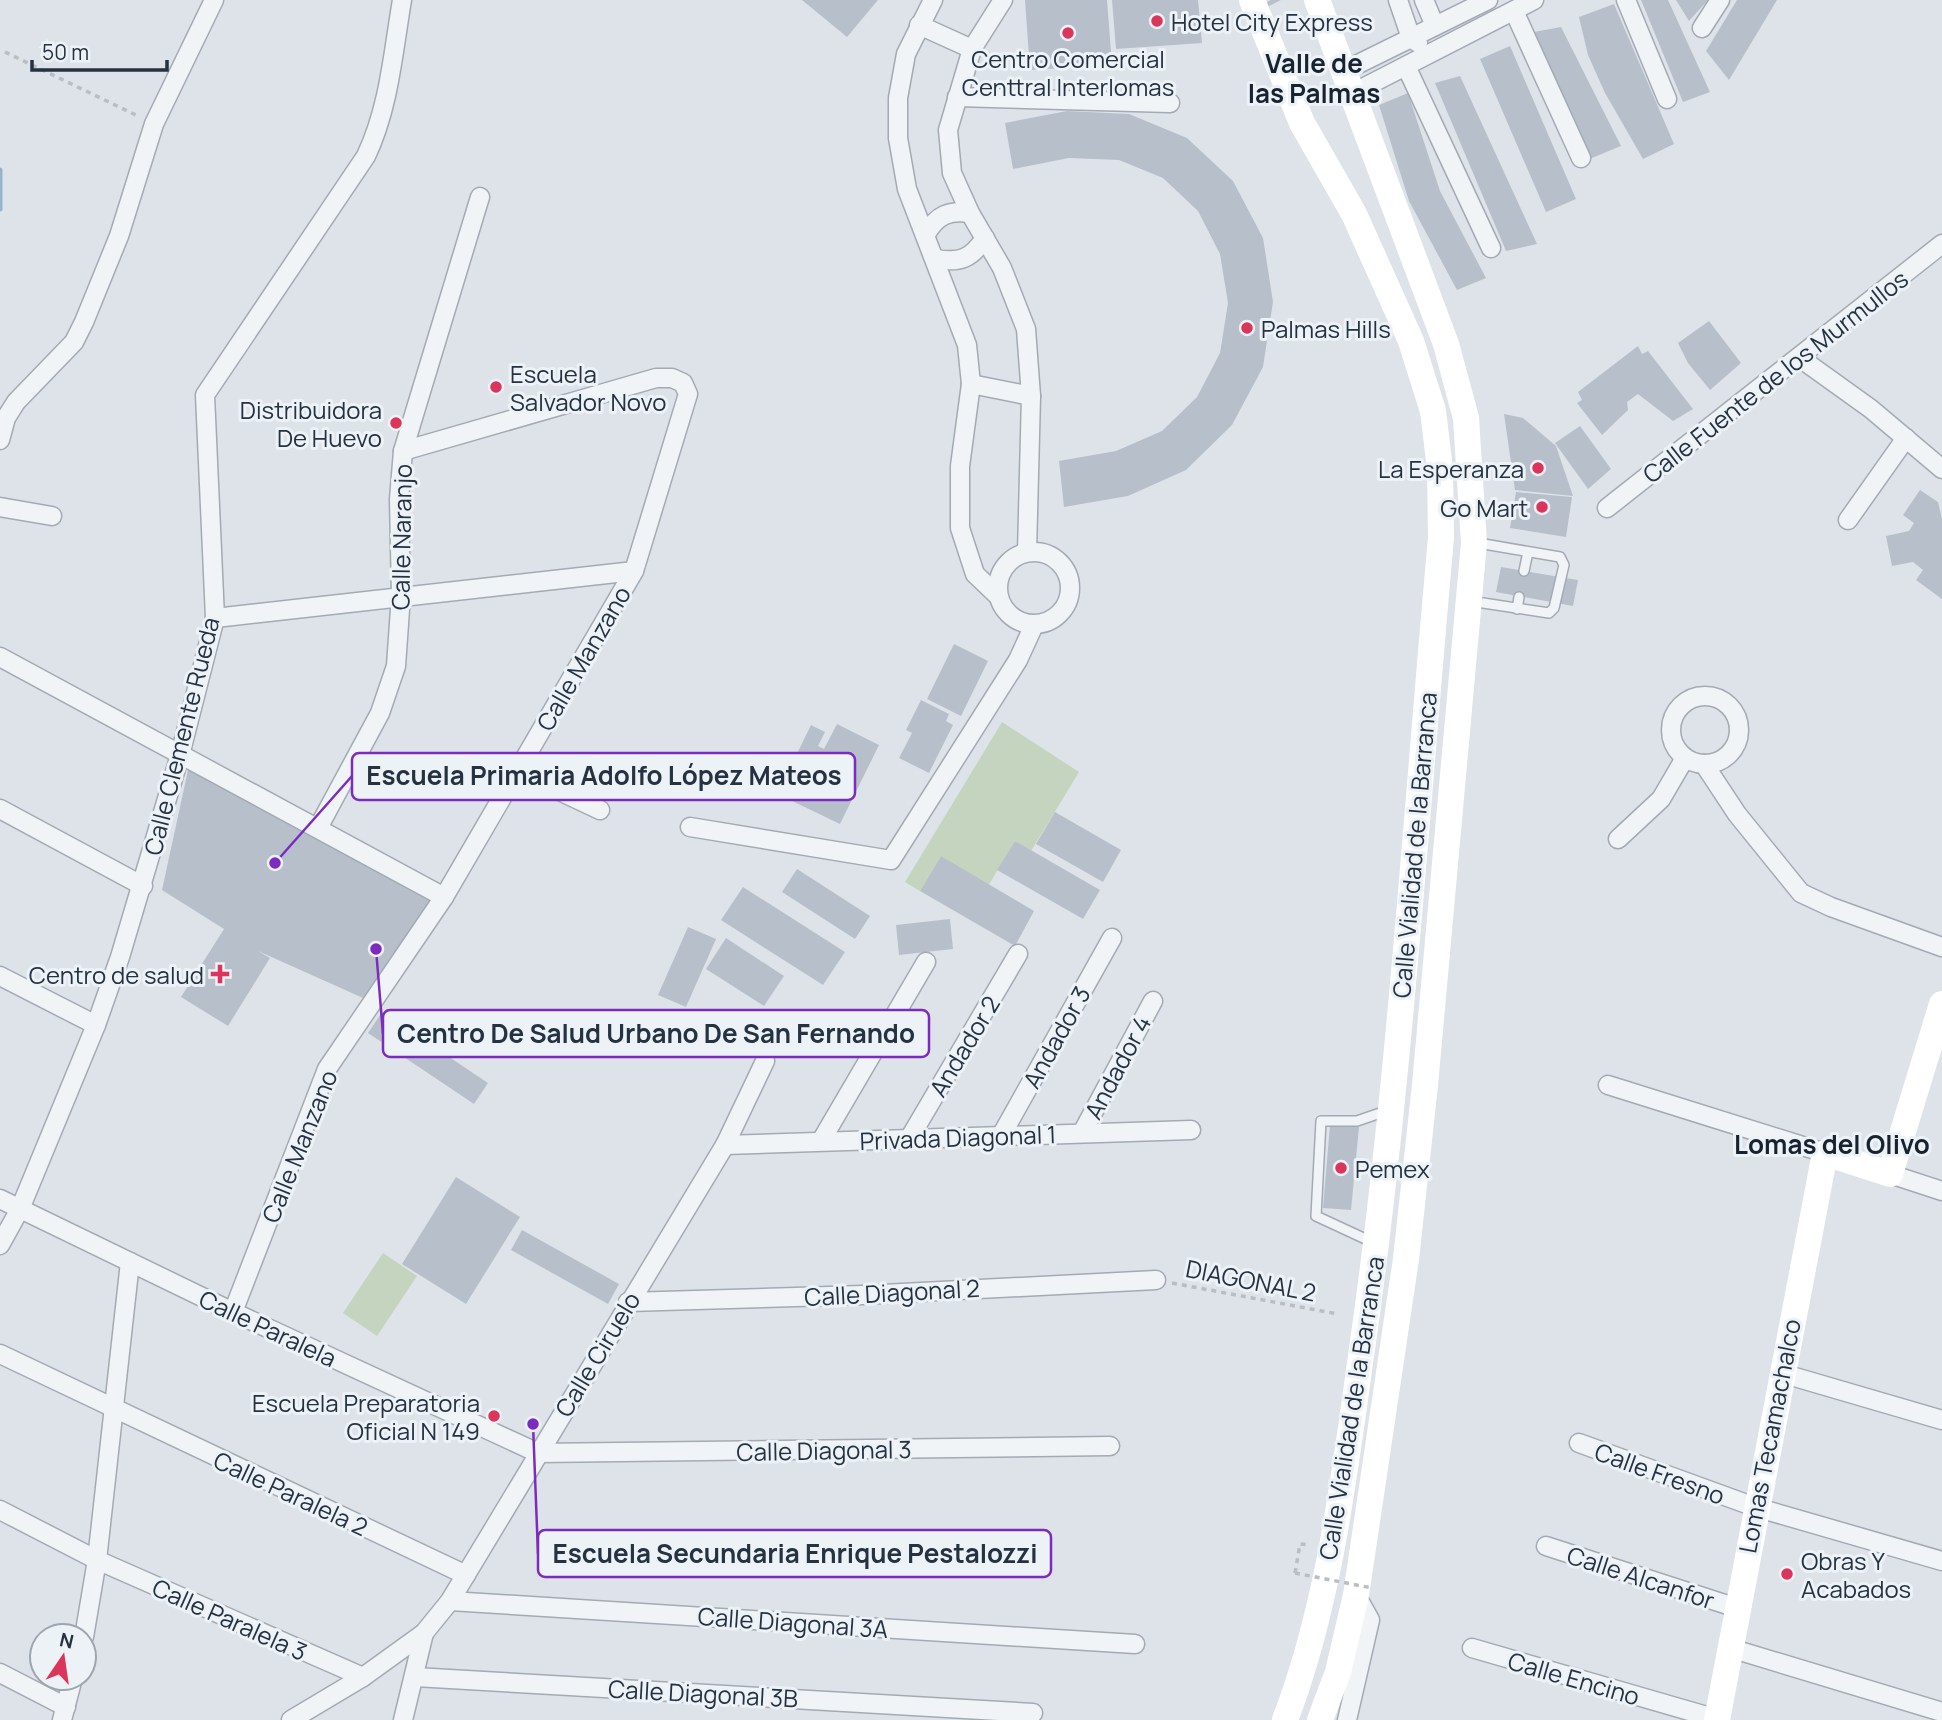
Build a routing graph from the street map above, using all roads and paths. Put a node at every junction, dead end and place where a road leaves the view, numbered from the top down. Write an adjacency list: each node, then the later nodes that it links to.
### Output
1 (214, 0): 26 (street)
2 (402, 0): 58 (street, Calle Clemente Rueda)
3 (933, 0): 14 (street)
4 (1003, 0): 18 (street)
5 (1317, 0): 22 (main road)
6 (1398, 0): 17 (street)
7 (1424, 0): 15 (street)
8 (1488, 0): 15 (street)
9 (1535, 0): 13 (street)
10 (1626, 0): 24 (street)
11 (1720, 0): 16 (street)
12 (1274, 1): 22 (main road); 36 (main road, Calle Vialidad de la Barranca)
13 (1514, 11): 20 (street); 27 (street)
14 (919, 25): 18 (street); 30 (street)
15 (1435, 26): 17 (street)
16 (1702, 28)
17 (1411, 38): 20 (street); 22 (street)
18 (972, 49): 23 (street)
19 (5, 52): 26 (path)
20 (1432, 53): 21 (street)
21 (1406, 66): 22 (street); 33 (street)
22 (1348, 94): 35 (main road, Calle Vialidad de la Barranca)
23 (957, 97): 25 (street); 29 (street)
24 (1667, 99)
25 (1170, 103)
26 (154, 124): 41 (street)
27 (1581, 158)
28 (480, 197): 42 (street, Calle Naranjo)
29 (970, 213): 30 (street); 31 (street)
30 (926, 234): 34 (street)
31 (985, 238): 34 (street); 39 (street)
32 (1942, 244): 37 (street, Calle Fuente de los Murmullos)
33 (1491, 248)
34 (936, 258): 38 (street)
35 (1419, 271): 36 (main road); 48 (main road, Calle Vialidad de la Barranca)
36 (1385, 284): 82 (main road, Calle Vialidad de la Barranca)
37 (1800, 358): 40 (street); 45 (street, Calle Fuente de los Murmullos)
38 (971, 384): 39 (street); 54 (street)
39 (1031, 396): 49 (street)
40 (1906, 439): 43 (street); 47 (street)
41 (0, 440)
42 (403, 451): 51 (street, Calle Manzano); 53 (street, Calle Naranjo)
43 (1942, 469)
44 (0, 507): 46 (street)
45 (1607, 508)
46 (52, 516)
47 (1848, 520)
48 (1474, 543): 50 (lane); 56 (main road, Calle Vialidad de la Barranca)
49 (1027, 552): 54 (street); 59 (street)
50 (1528, 552): 52 (lane); 57 (lane)
51 (634, 570): 53 (street); 64 (street, Calle Manzano)
52 (1524, 571)
53 (401, 595): 58 (street); 68 (street, Calle Naranjo)
54 (998, 596): 59 (street)
55 (1519, 597): 57 (lane)
56 (1469, 601): 57 (lane); 115 (main road, Calle Vialidad de la Barranca)
57 (1517, 609)
58 (215, 618): 61 (street, Calle Clemente Rueda)
59 (1034, 625): 67 (street)
60 (0, 657): 61 (street)
61 (180, 755): 68 (street); 70 (street, Calle Clemente Rueda)
62 (1685, 758): 63 (street); 63 (street); 69 (street)
63 (1704, 764): 73 (street)
64 (517, 771): 66 (street); 71 (street, Calle Manzano)
65 (0, 809): 70 (street)
66 (600, 810)
67 (690, 827)
68 (318, 828): 71 (street)
69 (1618, 839)
70 (143, 886): 79 (street, Calle Clemente Rueda)
71 (444, 897): 99 (street, Calle Manzano)
72 (1112, 938): 85 (street, Andador 3)
73 (1942, 947)
74 (1018, 954): 86 (street, Andador 2)
75 (926, 962): 87 (street)
76 (0, 976): 79 (street)
77 (1153, 1001): 84 (street, Andador 4)
78 (1942, 1003): 90 (main road)
79 (96, 1025): 93 (street, Calle Clemente Rueda)
80 (765, 1062): 88 (street, Calle Ciruelo)
81 (1608, 1085): 89 (street)
82 (1391, 1110): 94 (main road, Calle Vialidad de la Barranca); 94 (lane)
83 (1191, 1130): 84 (street, Privada Diagonal 1)
84 (1082, 1133): 85 (street, Privada Diagonal 1)
85 (1001, 1136): 86 (street, Privada Diagonal 1)
86 (909, 1139): 87 (street, Privada Diagonal 1)
87 (821, 1142): 88 (street, Privada Diagonal 1)
88 (725, 1145): 98 (street, Calle Ciruelo)
89 (1825, 1153): 90 (main road); 102 (main road, Lomas Tecamachalco)
90 (1890, 1174): 91 (street)
91 (1942, 1191)
92 (0, 1199): 93 (street, Calle Paralela)
93 (20, 1209): 95 (street, Calle Clemente Rueda); 96 (street, Calle Paralela)
94 (1377, 1244): 132 (main road, Calle Vialidad de la Barranca)
95 (0, 1245)
96 (130, 1262): 99 (street, Calle Paralela); 103 (street)
97 (1156, 1280): 98 (street, Calle Diagonal 2); 100 (path, DIAGONAL 2)
98 (628, 1302): 107 (street, Calle Ciruelo)
99 (233, 1312): 107 (street, Calle Paralela)
100 (1338, 1314)
101 (0, 1354): 103 (street, Calle Paralela 2)
102 (1781, 1373): 104 (street); 108 (main road, Lomas Tecamachalco)
103 (115, 1410): 112 (street); 114 (street, Calle Paralela 2)
104 (1942, 1420)
105 (1579, 1443): 108 (street, Calle Fresno)
106 (1110, 1446): 107 (street, Calle Diagonal 3)
107 (538, 1453): 114 (street, Calle Ciruelo)
108 (1755, 1507): 113 (street, Calle Fresno); 117 (main road, Lomas Tecamachalco)
109 (0, 1510): 112 (street, Calle Paralela 3)
110 (1300, 1544): 115 (path, bridge)
111 (1546, 1546): 117 (street, Calle Alcanfor)
112 (97, 1560): 118 (street); 124 (street, Calle Paralela 3)
113 (1942, 1561)
114 (466, 1575): 116 (street, Calle Ciruelo)
115 (1364, 1591): 133 (main road, Calle Vialidad de la Barranca); 134 (street)
116 (450, 1601): 119 (street, Calle Ciruelo); 120 (street, Calle Diagonal 3A)
117 (1737, 1608): 122 (main road, Lomas Tecamachalco)
118 (87, 1622)
119 (424, 1633): 124 (street); 125 (street)
120 (1135, 1644)
121 (1472, 1648): 135 (street, Calle Encino)
122 (1730, 1648): 127 (street); 135 (main road, Lomas Tecamachalco)
123 (0, 1673): 129 (street)
124 (363, 1677): 130 (street)
125 (415, 1677): 128 (street, Calle Diagonal 3B); 131 (street)
126 (70, 1692): 129 (street)
127 (1942, 1712)
128 (1033, 1713)
129 (64, 1714)
130 (291, 1720)
131 (403, 1720)
132 (1285, 1720)
133 (1320, 1720)
134 (1347, 1720)
135 (1717, 1720)

